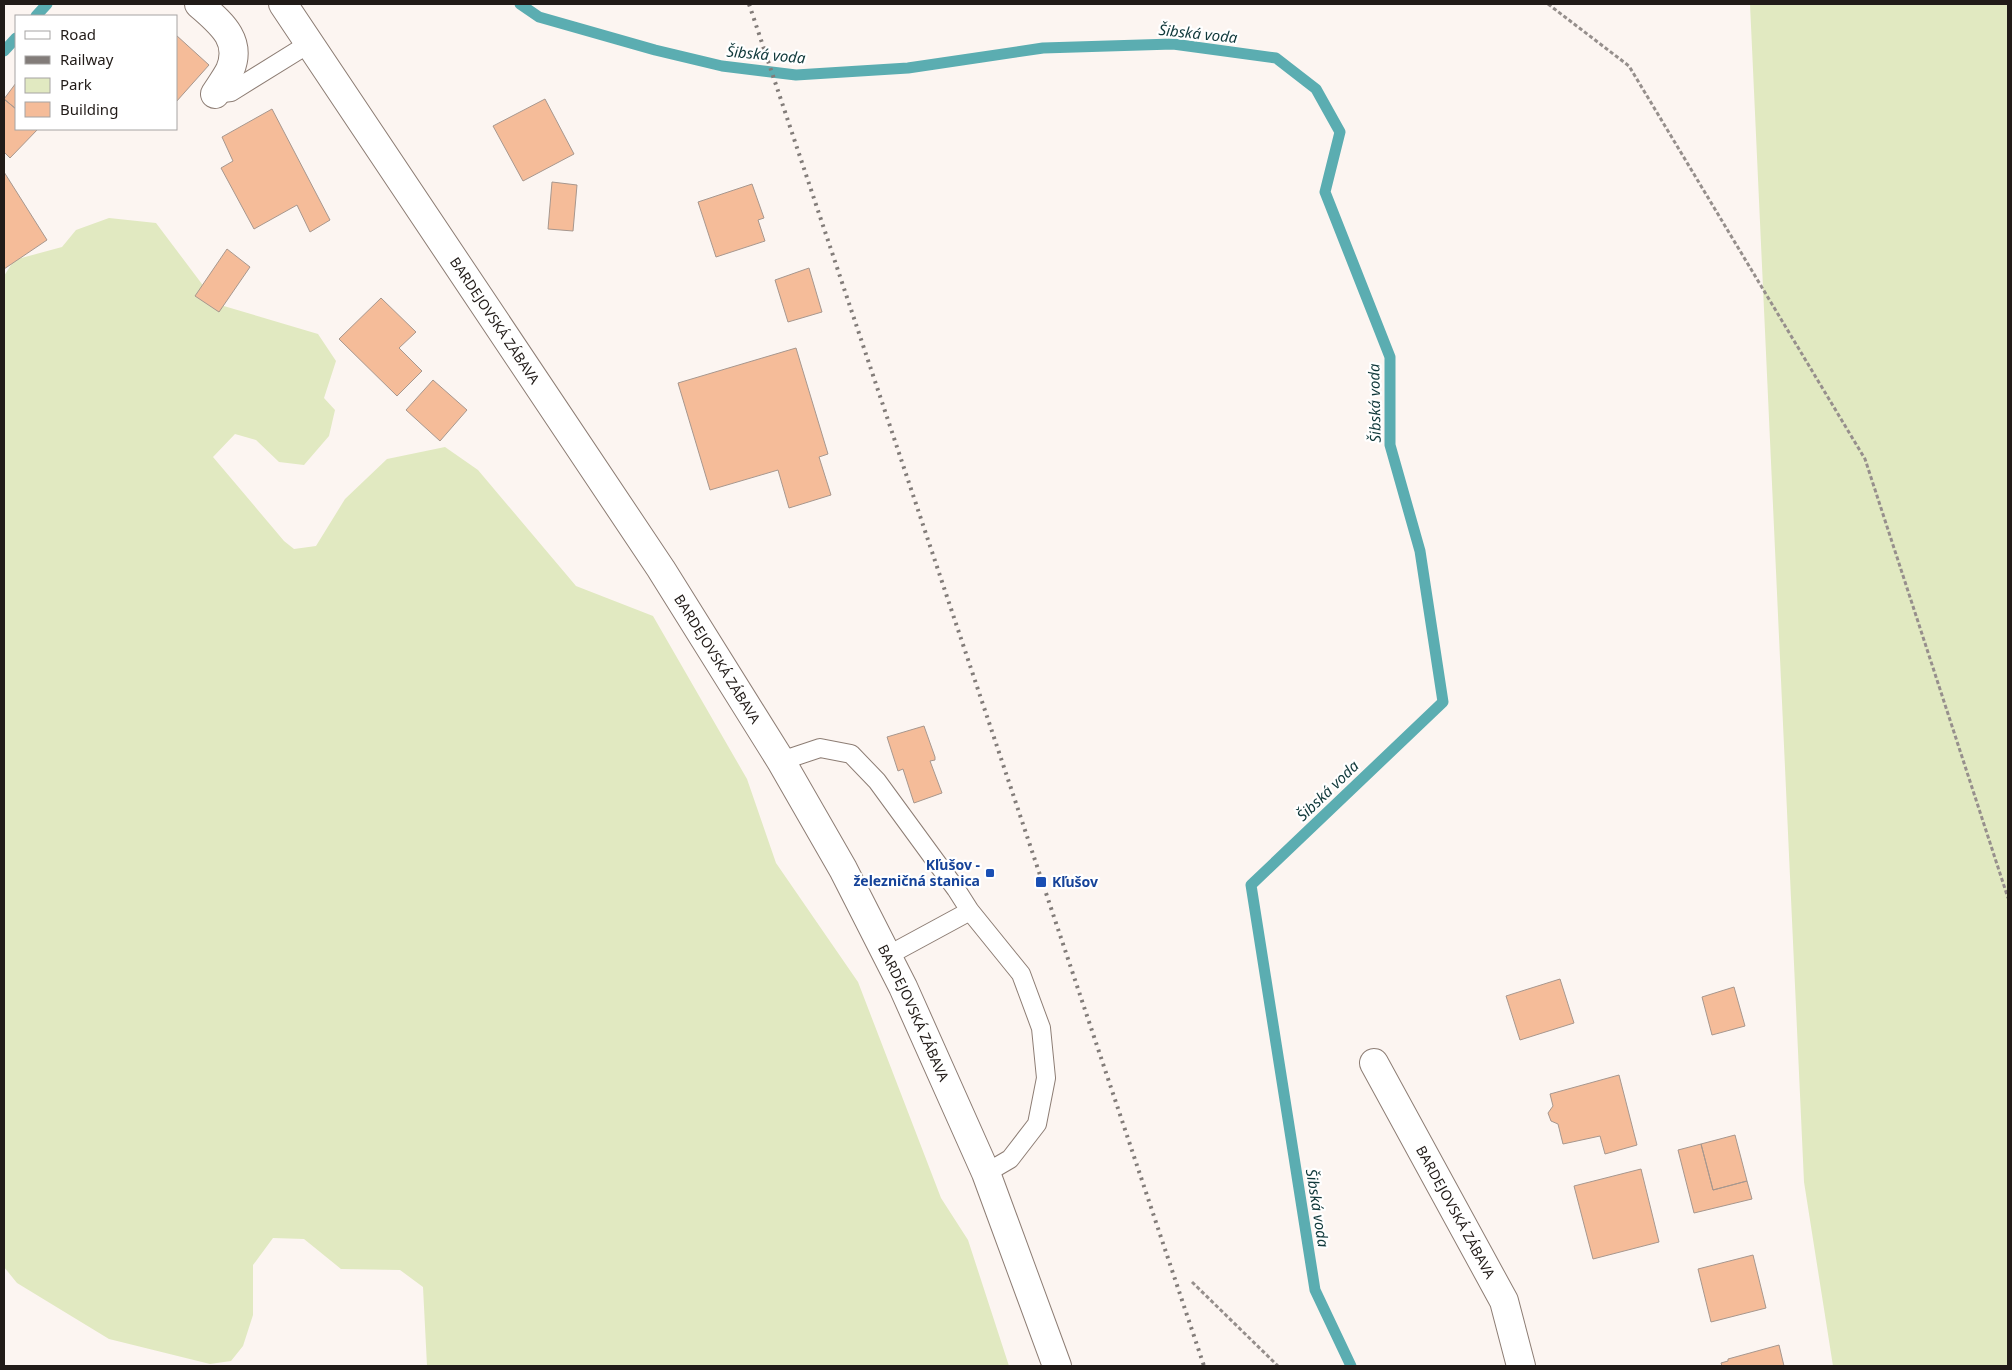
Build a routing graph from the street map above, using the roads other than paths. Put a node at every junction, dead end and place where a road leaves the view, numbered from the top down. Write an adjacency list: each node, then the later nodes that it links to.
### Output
1 (199, 4): 4 (main road)
2 (283, 4): 3 (main road, BARDEJOVSKÁ ZÁBAVA)
3 (310, 43): 4 (lane); 5 (main road, BARDEJOVSKÁ ZÁBAVA)
4 (215, 94)
5 (782, 761): 6 (lane); 7 (main road, BARDEJOVSKÁ ZÁBAVA)
6 (970, 911): 7 (lane); 9 (lane)
7 (888, 956): 9 (main road, BARDEJOVSKÁ ZÁBAVA)
8 (1374, 1063): 11 (main road, BARDEJOVSKÁ ZÁBAVA)
9 (986, 1173): 10 (main road, BARDEJOVSKÁ ZÁBAVA)
10 (1057, 1366)
11 (1521, 1366)

